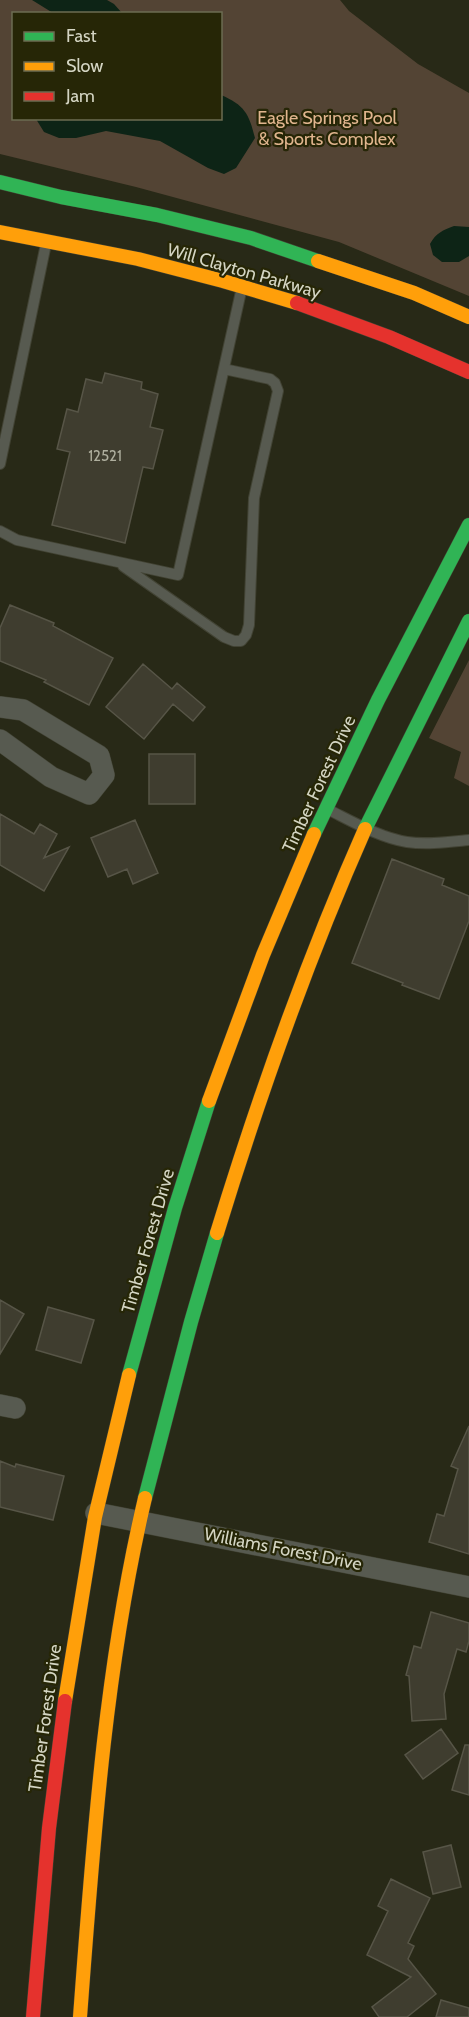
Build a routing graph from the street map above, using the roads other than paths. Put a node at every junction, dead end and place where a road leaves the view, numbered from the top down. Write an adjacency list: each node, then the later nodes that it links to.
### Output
1 (0, 182): 5 (main road, Will Clayton Parkway)
2 (0, 232): 3 (main road, Will Clayton Parkway)
3 (46, 241): 4 (main road, Will Clayton Parkway); 8 (lane)
4 (243, 287): 6 (lane); 7 (main road, Will Clayton Parkway)
5 (469, 317)
6 (224, 369): 11 (lane); 11 (lane)
7 (469, 372)
8 (0, 464)
9 (469, 525): 15 (main road, Timber Forest Drive)
10 (0, 531): 11 (lane)
11 (118, 562)
12 (469, 621): 16 (main road)
13 (0, 707): 14 (street)
14 (0, 740)
15 (326, 808): 16 (lane); 18 (main road, Timber Forest Drive)
16 (366, 828): 17 (lane); 19 (main road)
17 (469, 840)
18 (96, 1513): 19 (street, Williams Forest Drive); 21 (main road, Timber Forest Drive)
19 (140, 1520): 20 (street, Williams Forest Drive); 22 (main road)
20 (469, 1587)
21 (33, 2017)
22 (80, 2017)

